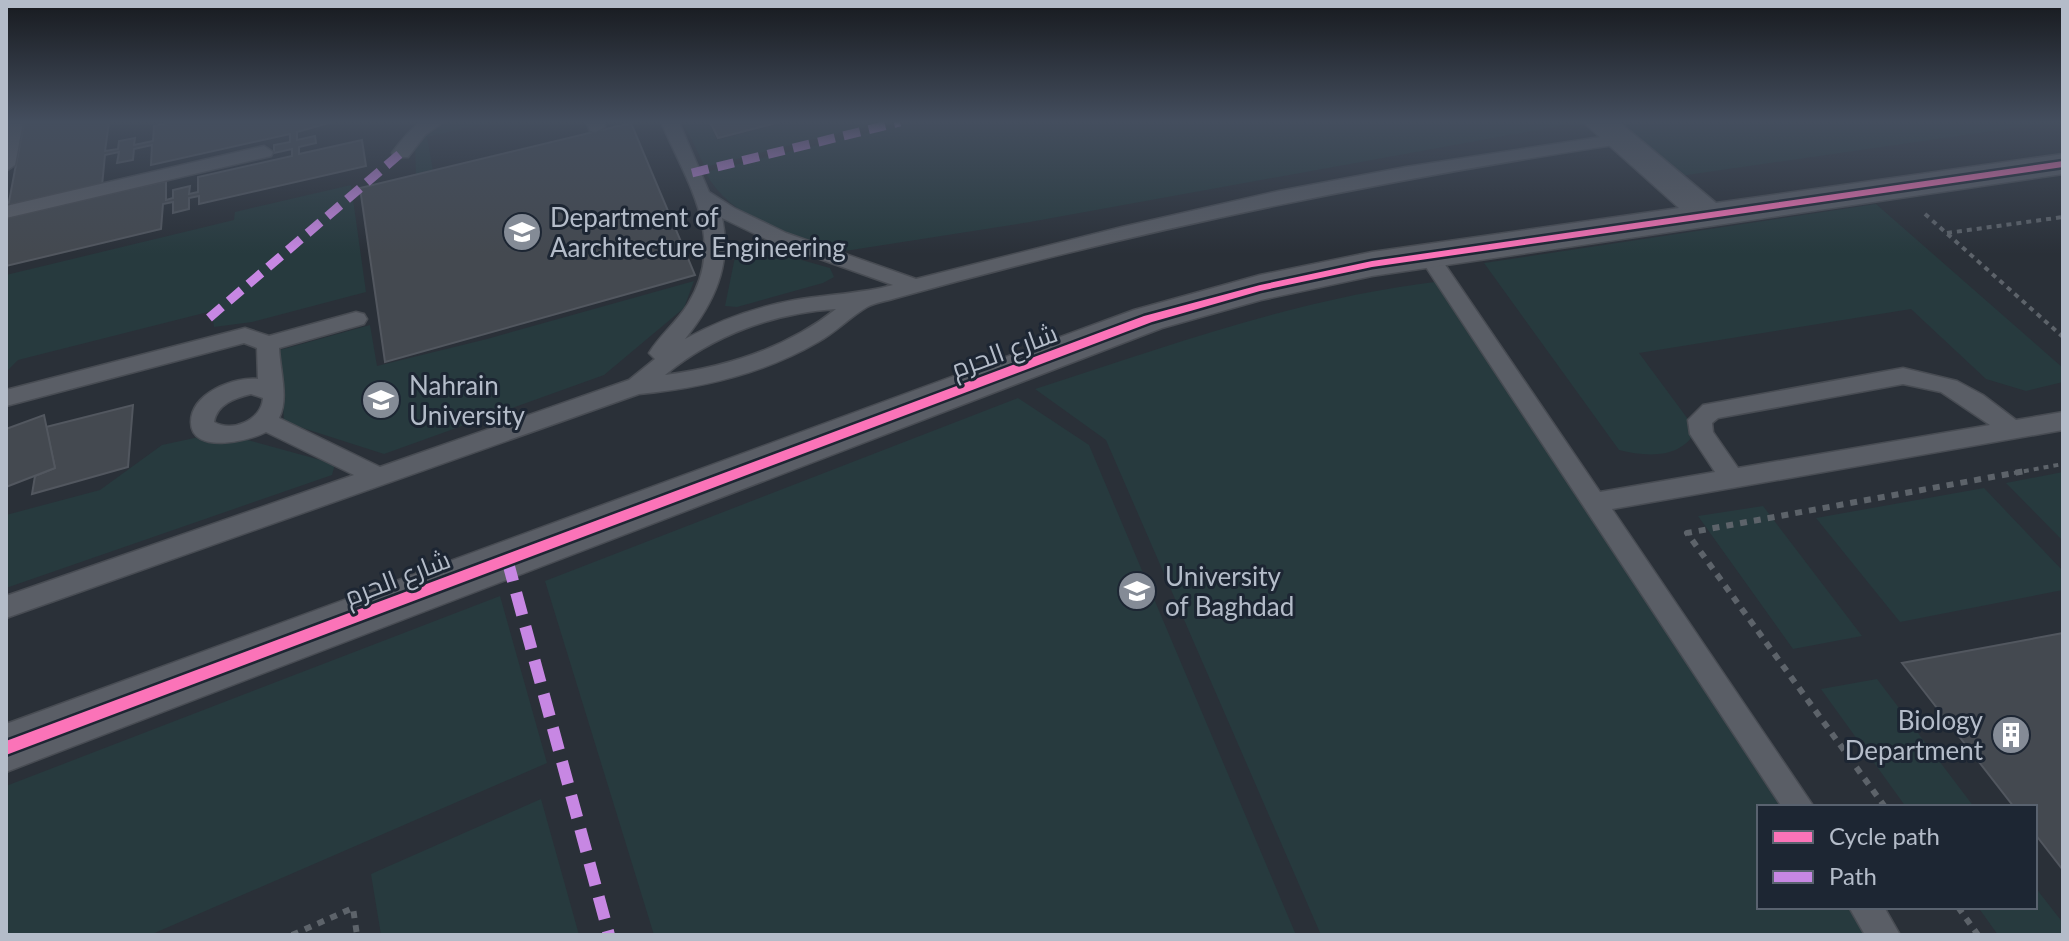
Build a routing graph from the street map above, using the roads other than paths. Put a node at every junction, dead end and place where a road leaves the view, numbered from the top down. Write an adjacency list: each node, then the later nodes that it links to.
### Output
1 (204, 166): 7 (lane)
2 (689, 166): 6 (lane)
3 (1443, 166): 10 (lane)
4 (1651, 166): 8 (street)
5 (2049, 166): 8 (street, شارع الحرم)
6 (701, 195): 10 (lane); 16 (lane)
7 (6, 212)
8 (1706, 213): 9 (street, شارع الحرم)
9 (1428, 255): 23 (lane); 25 (street, شارع الحرم)
10 (914, 286): 11 (lane)
11 (861, 301): 14 (lane); 14 (lane)
12 (356, 319): 13 (lane)
13 (268, 344): 15 (lane); 17 (lane)
14 (637, 386): 16 (lane)
15 (270, 391): 18 (lane); 18 (lane)
16 (611, 395): 21 (lane)
17 (6, 398)
18 (264, 421): 21 (lane)
19 (2063, 421): 20 (lane)
20 (2012, 430): 22 (lane); 22 (lane)
21 (379, 477): 24 (lane)
22 (1731, 477): 23 (lane)
23 (1596, 502): 26 (lane)
24 (6, 607)
25 (6, 748)
26 (1798, 805)
27 (1866, 909): 28 (lane)
28 (1884, 935)

